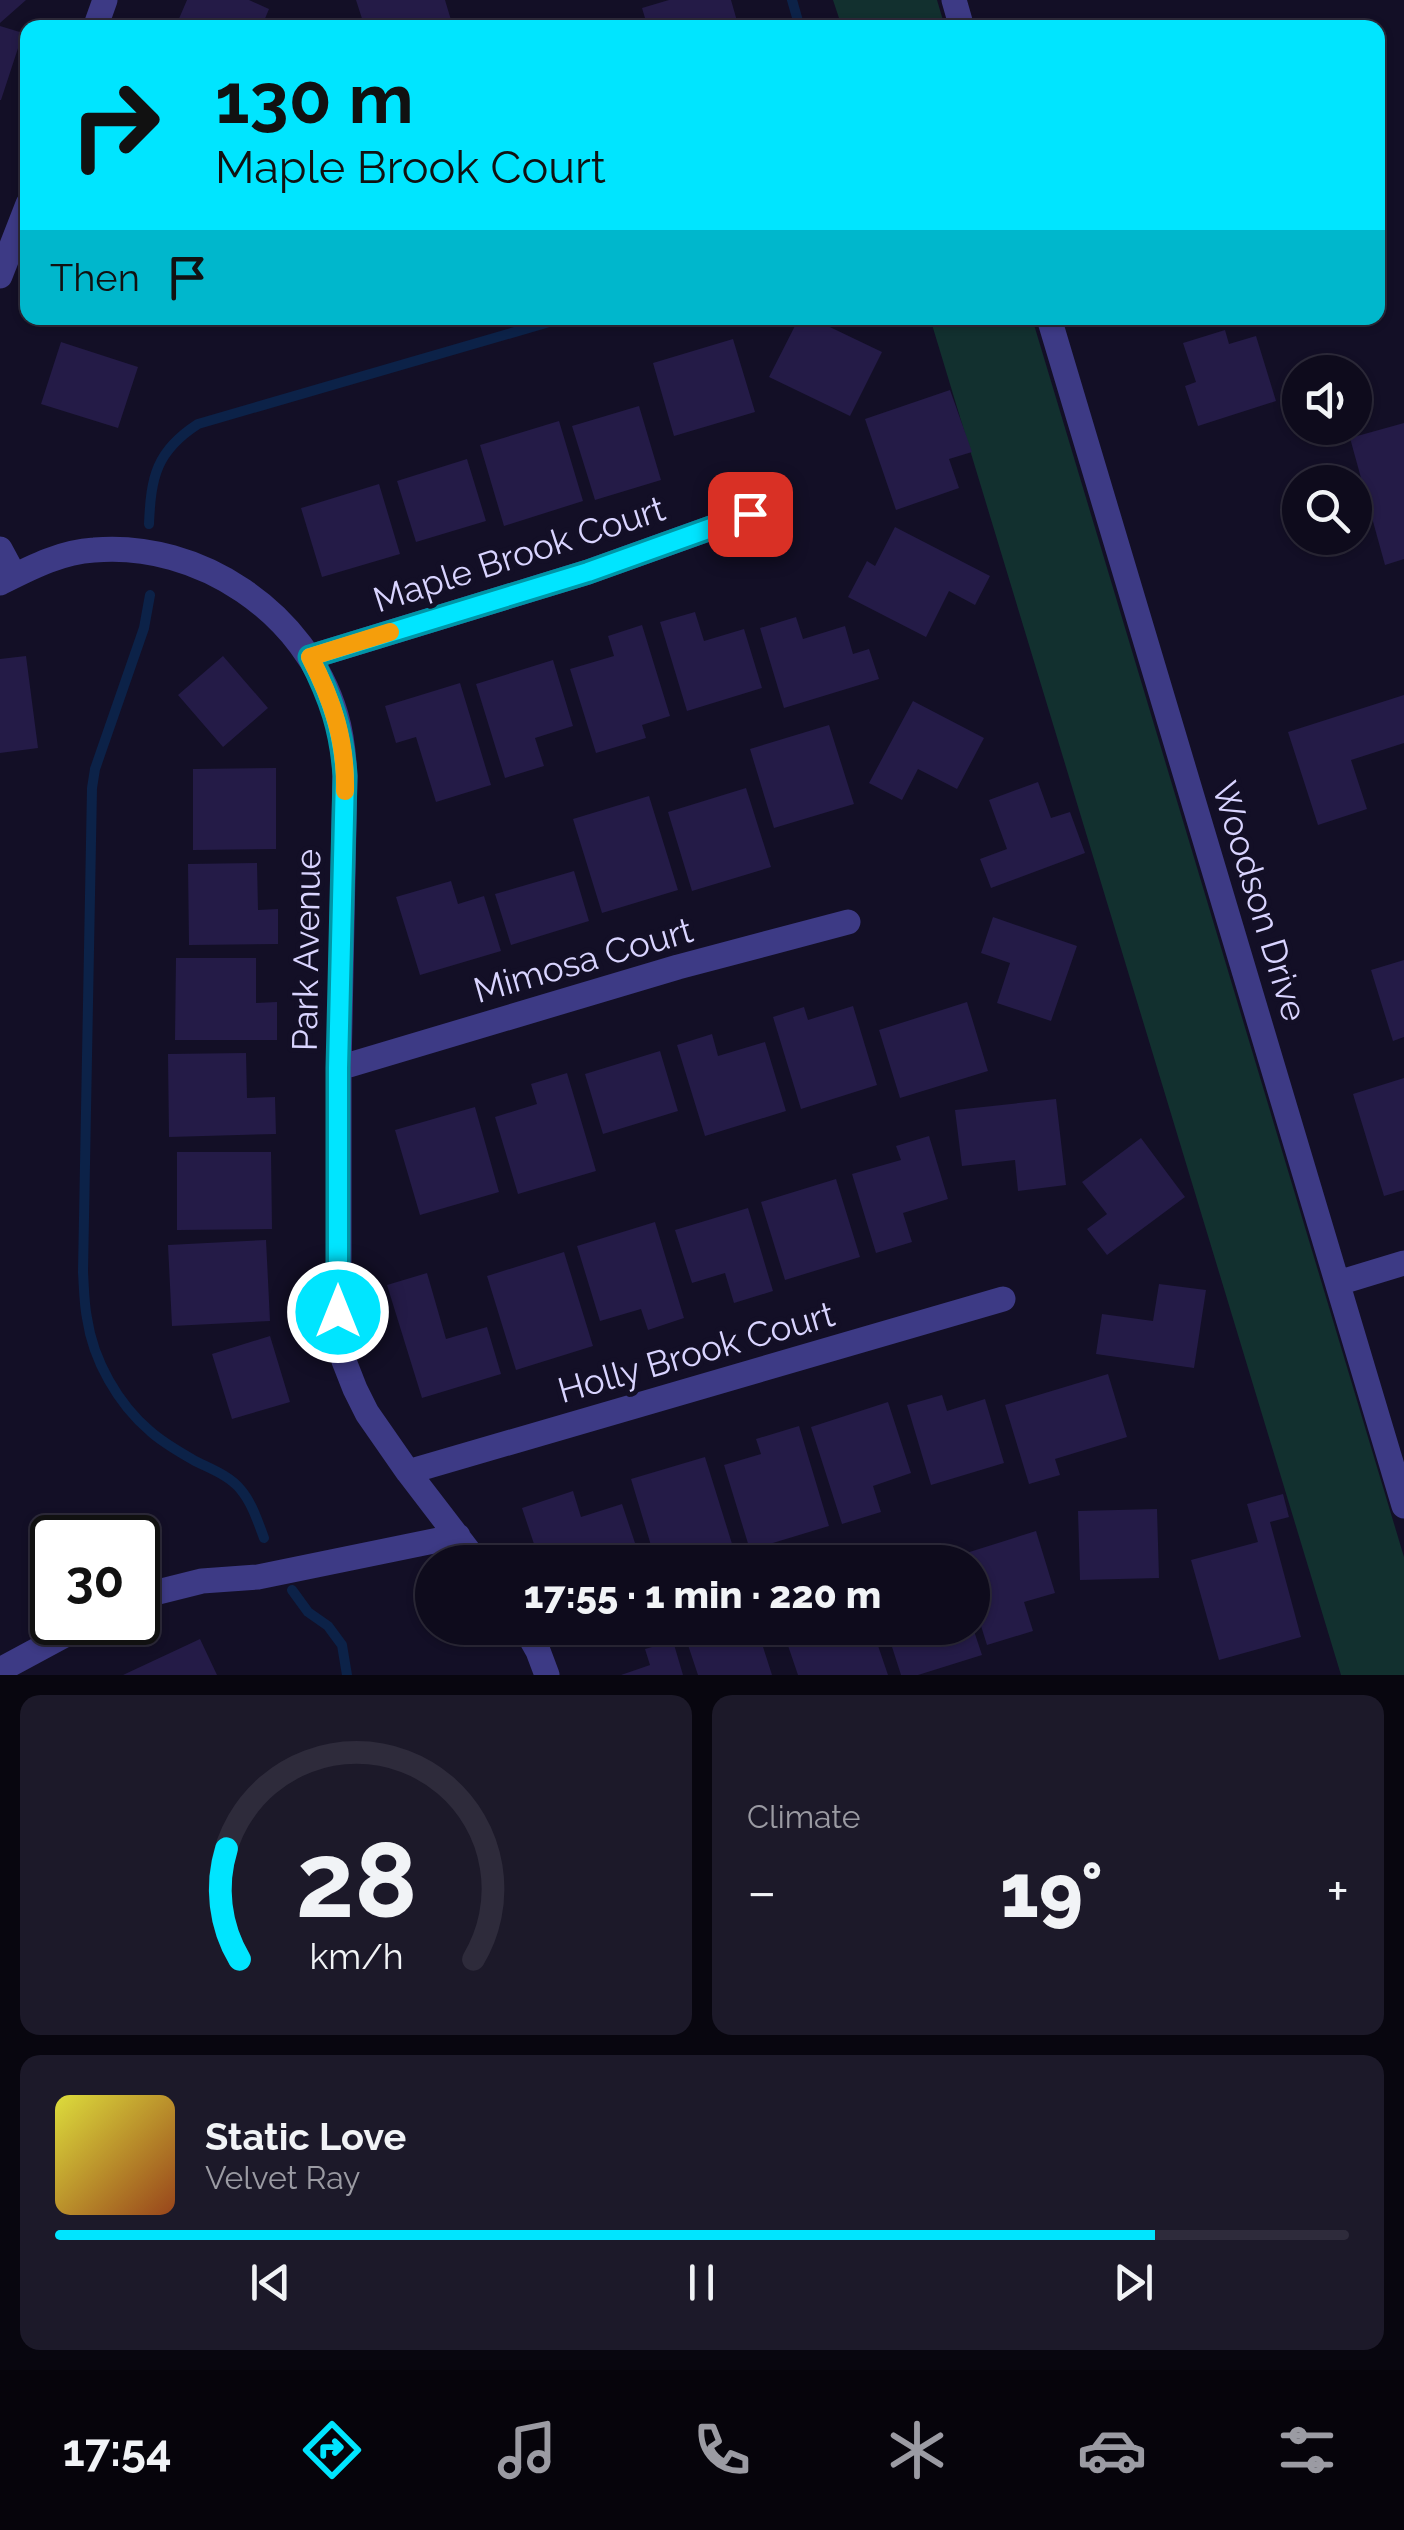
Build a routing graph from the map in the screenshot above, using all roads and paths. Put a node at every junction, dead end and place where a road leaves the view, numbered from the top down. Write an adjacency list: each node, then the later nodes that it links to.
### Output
1 (20, 225): 2 (street)
2 (0, 276)
3 (1051, 325): 11 (street, Woodson Drive)
4 (750, 514): 7 (street, Maple Brook Court)
5 (0, 549): 6 (street)
6 (7, 579): 7 (street, Park Avenue)
7 (310, 657): 9 (street, Park Avenue)
8 (848, 922): 9 (street, Mimosa Court)
9 (338, 1068): 13 (street, Park Avenue)
10 (1404, 1263): 11 (street)
11 (1338, 1283): 14 (street, Woodson Drive)
12 (1003, 1300): 13 (street, Holly Brook Court)
13 (408, 1472): 15 (street, Park Avenue)
14 (1404, 1506)
15 (458, 1536): 16 (street, Park Avenue); 17 (street)
16 (465, 1545)
17 (160, 1592)
18 (46, 1645): 20 (street)
19 (533, 1645): 21 (street)
20 (0, 1670)
21 (547, 1675)

